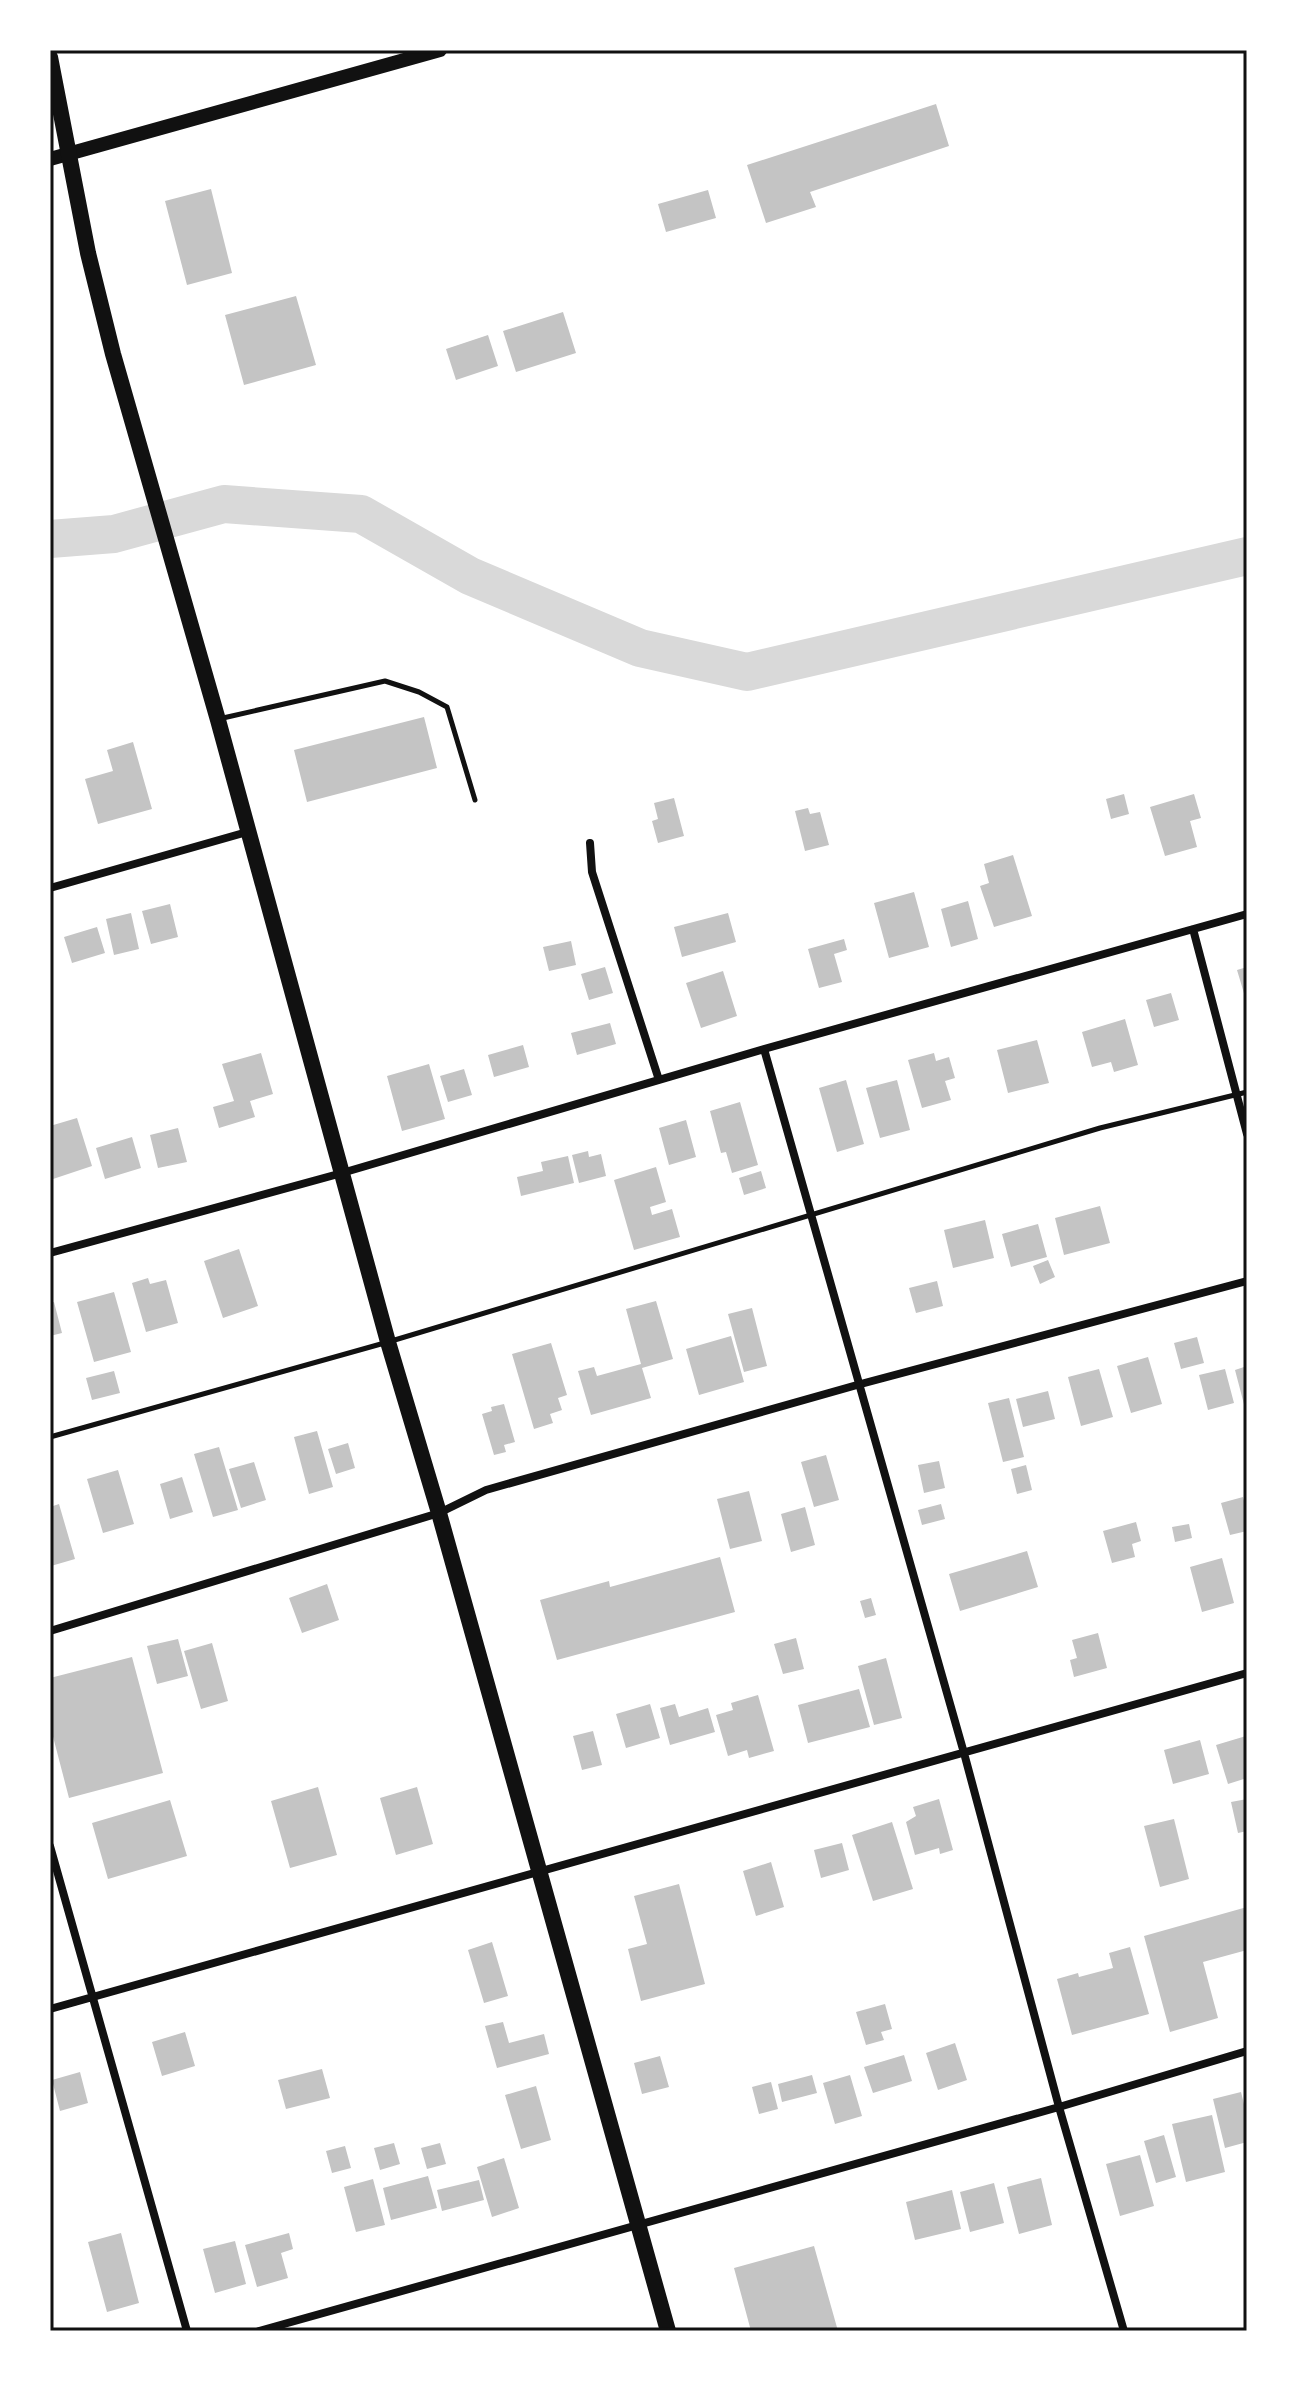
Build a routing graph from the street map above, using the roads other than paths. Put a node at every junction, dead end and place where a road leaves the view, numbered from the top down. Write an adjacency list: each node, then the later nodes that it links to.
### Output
1 (440, 50): 3 (street)
2 (50, 57): 3 (main road)
3 (69, 154): 4 (street); 5 (main road)
4 (50, 159)
5 (218, 720): 6 (lane); 7 (main road)
6 (475, 800)
7 (247, 832): 9 (street); 17 (main road)
8 (590, 843): 13 (street)
9 (50, 888)
10 (1247, 914): 11 (street)
11 (1193, 929): 12 (street); 15 (street)
12 (764, 1049): 13 (street); 18 (street)
13 (659, 1080): 17 (street)
14 (1247, 1092): 15 (lane)
15 (1237, 1095): 16 (street); 18 (lane)
16 (1247, 1134)
17 (342, 1173): 19 (street); 21 (main road)
18 (809, 1214): 21 (lane); 22 (street)
19 (50, 1253)
20 (1247, 1281): 22 (street)
21 (388, 1342): 23 (lane); 24 (main road)
22 (857, 1385): 24 (street); 27 (street)
23 (50, 1437)
24 (439, 1513): 25 (street); 29 (main road)
25 (50, 1631)
26 (1247, 1673): 27 (street)
27 (964, 1753): 29 (street); 33 (street)
28 (50, 1846): 30 (street)
29 (539, 1871): 30 (street); 34 (main road)
30 (94, 1997): 31 (street); 35 (street)
31 (50, 2009)
32 (1247, 2051): 33 (street)
33 (1059, 2107): 34 (street); 38 (street)
34 (637, 2225): 36 (street); 37 (main road)
35 (187, 2331)
36 (259, 2331)
37 (668, 2331)
38 (1124, 2331)

